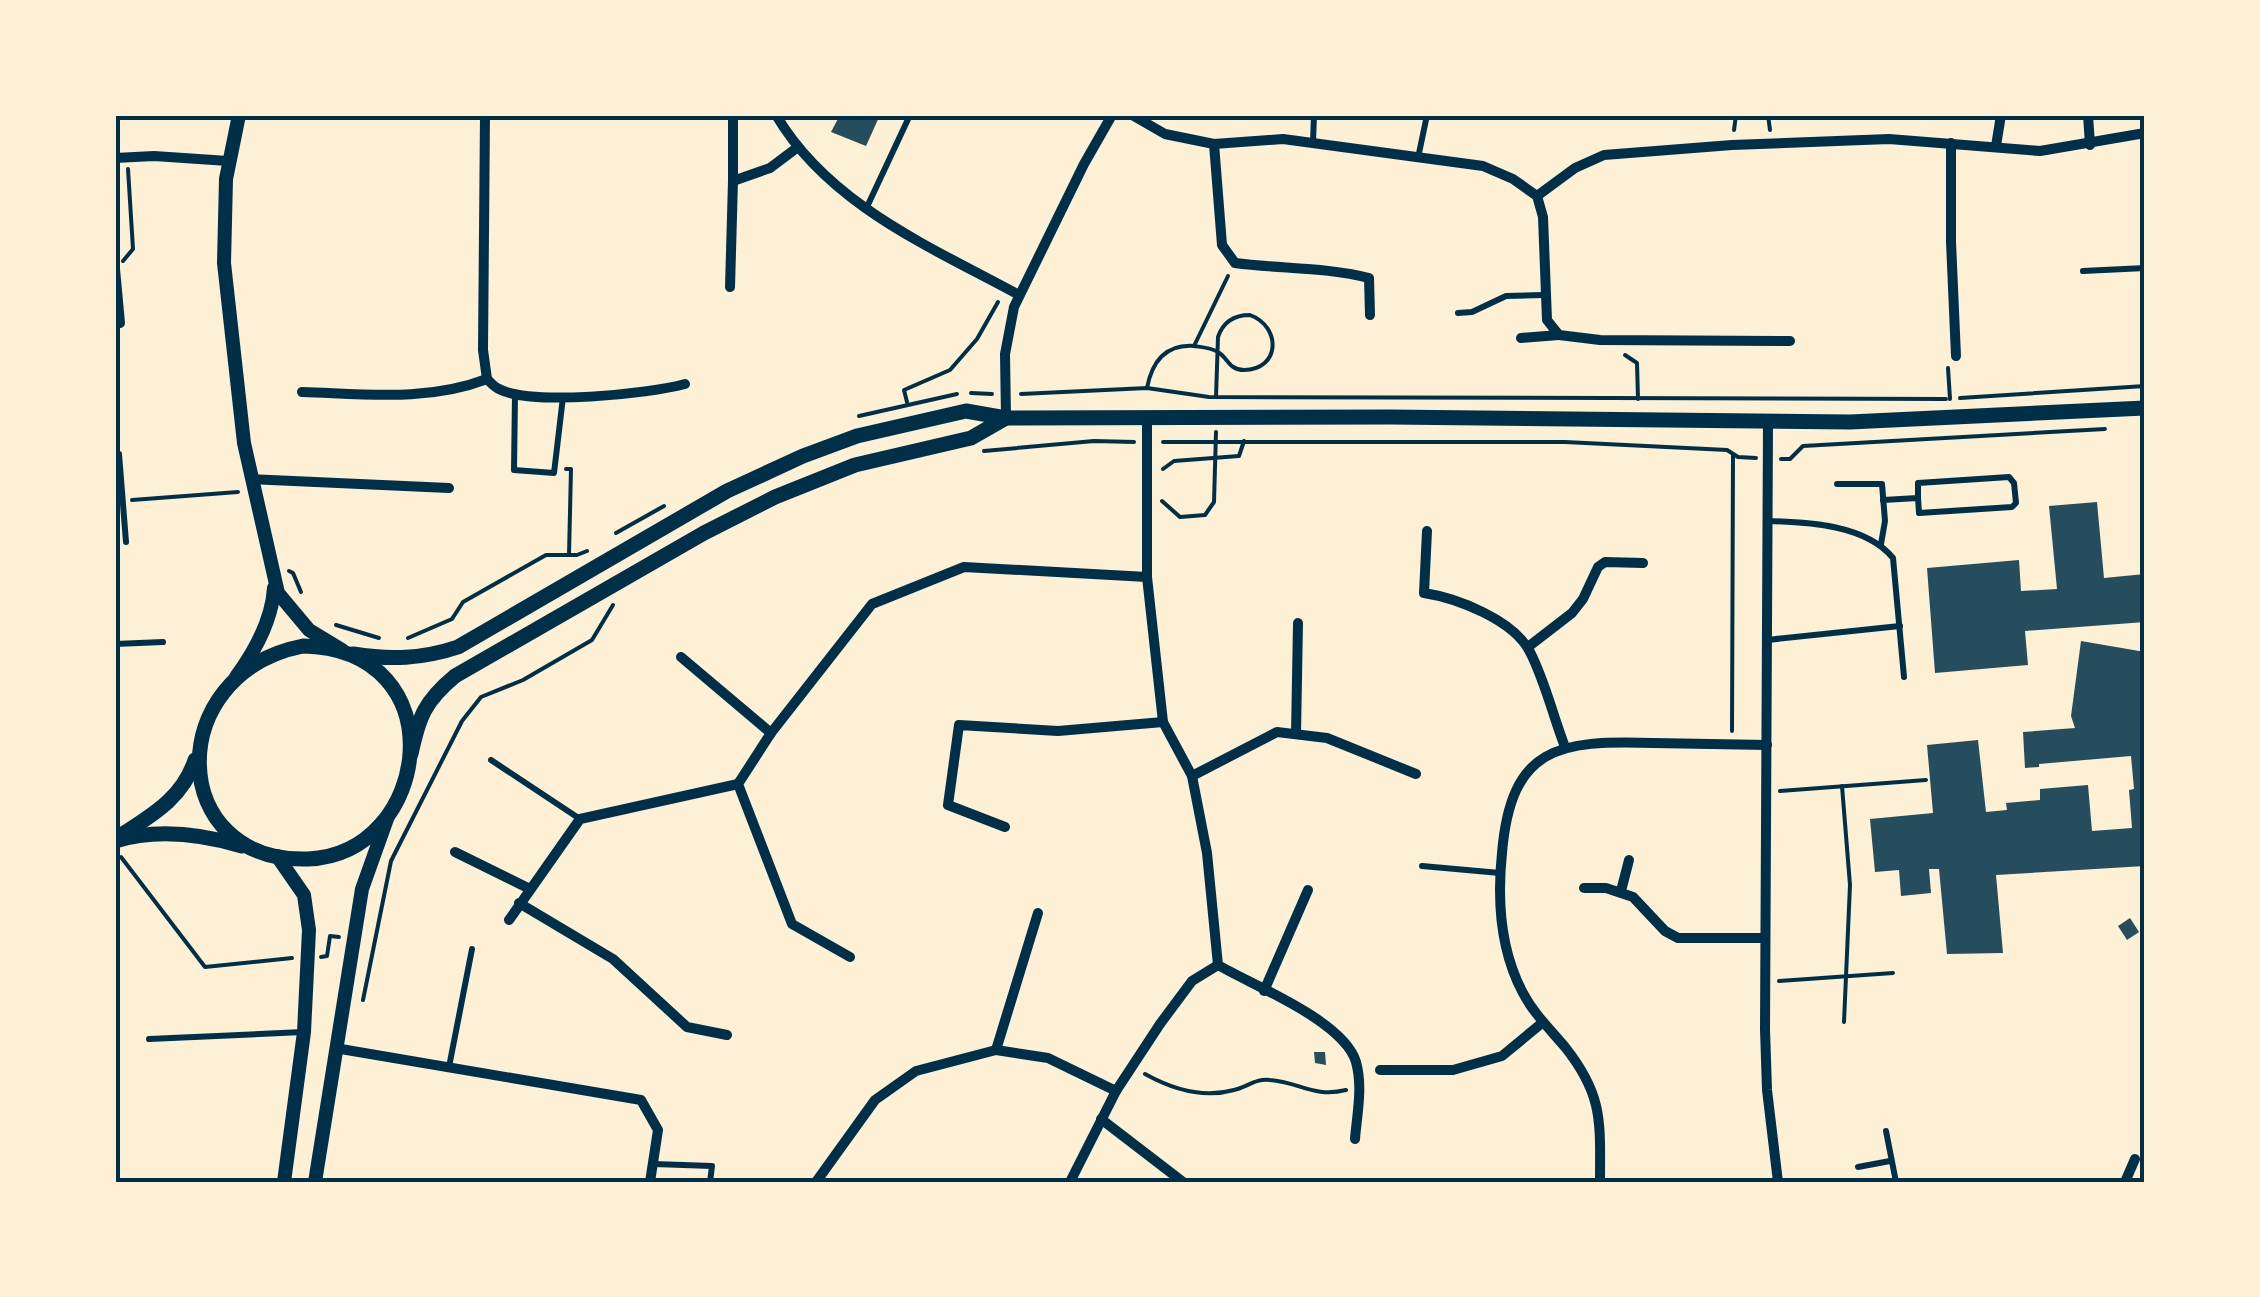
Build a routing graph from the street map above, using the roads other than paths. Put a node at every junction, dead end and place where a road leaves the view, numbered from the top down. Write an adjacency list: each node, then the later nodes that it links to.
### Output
1 (238, 115): 21 (street)
2 (485, 115): 38 (street)
3 (733, 115): 22 (street)
4 (776, 115): 18 (street)
5 (910, 115): 24 (lane)
6 (1112, 115): 29 (street)
7 (1132, 115): 15 (street)
8 (1314, 115): 13 (lane)
9 (1427, 115): 20 (lane)
10 (2001, 115): 17 (street)
11 (2088, 115): 16 (street)
12 (2145, 134): 16 (street)
13 (1314, 142): 15 (street); 20 (street)
14 (1951, 143): 17 (street); 23 (street); 37 (street)
15 (1214, 144): 32 (street)
16 (2090, 145): 17 (street)
17 (1996, 146)
18 (798, 147): 22 (street); 24 (street)
19 (121, 158): 21 (street)
20 (1418, 159): 23 (street)
21 (228, 161): 49 (street)
22 (733, 181): 28 (street)
23 (1537, 196): 30 (street)
24 (866, 210): 29 (street)
25 (2145, 268): 27 (lane)
26 (116, 269): 33 (street)
27 (2083, 271)
28 (730, 287)
29 (1019, 295): 44 (street)
30 (1544, 295): 31 (lane); 34 (street)
31 (1458, 313)
32 (1370, 316)
33 (120, 324)
34 (1559, 334): 35 (street); 36 (street)
35 (1521, 338)
36 (1790, 340)
37 (1956, 356)
38 (487, 380): 40 (street); 41 (street)
39 (685, 384): 42 (street)
40 (302, 392)
41 (515, 392): 42 (street); 42 (lane)
42 (563, 396)
43 (2145, 408): 46 (main road)
44 (1006, 418): 45 (main road); 67 (main road); 77 (main road)
45 (1147, 418): 46 (main road); 59 (street)
46 (1768, 422): 54 (street)
47 (119, 454): 53 (lane)
48 (1837, 484): 52 (lane)
49 (252, 485): 50 (street); 60 (street)
50 (448, 488)
51 (1918, 498): 51 (lane); 52 (lane)
52 (1883, 500): 57 (lane)
53 (119, 501): 56 (lane)
54 (1767, 520): 57 (lane); 63 (street)
55 (1427, 531): 66 (street)
56 (126, 542)
57 (1881, 544): 62 (lane)
58 (1643, 564): 66 (street)
59 (1146, 578): 71 (street); 72 (street)
60 (274, 582): 67 (street); 70 (street)
61 (1298, 623): 73 (street)
62 (1900, 626): 63 (lane); 69 (lane)
63 (1767, 640): 74 (street)
64 (163, 642): 65 (lane)
65 (115, 644)
66 (1528, 648): 75 (street)
67 (348, 652): 70 (main road); 77 (main road)
68 (680, 657): 72 (street)
69 (1904, 678)
70 (234, 680): 76 (main road)
71 (1164, 722): 80 (street); 84 (street)
72 (771, 734): 81 (street)
73 (1296, 734): 79 (street); 80 (street)
74 (1767, 745): 75 (street); 98 (street)
75 (1565, 747): 90 (street)
76 (197, 754): 85 (main road); 87 (main road)
77 (412, 754): 82 (main road)
78 (491, 760): 83 (lane)
79 (1416, 774)
80 (1192, 776): 101 (street)
81 (738, 784): 83 (street); 100 (street)
82 (391, 810): 87 (main road); 107 (street)
83 (580, 819): 92 (street)
84 (1005, 828)
85 (115, 840): 87 (main road)
86 (455, 852): 92 (street)
87 (271, 855): 104 (street)
88 (1629, 860): 94 (street)
89 (1422, 866): 90 (lane)
90 (1500, 872): 103 (street)
91 (1584, 888): 94 (street)
92 (530, 889): 95 (street)
93 (1308, 890): 102 (street)
94 (1621, 891): 98 (street)
95 (519, 903): 97 (street); 105 (street)
96 (1038, 913): 108 (street)
97 (509, 920)
98 (1764, 938): 128 (street)
99 (472, 949): 109 (lane)
100 (850, 957)
101 (1218, 965): 102 (street); 111 (street)
102 (1264, 991): 114 (street)
103 (1542, 1023): 110 (street); 119 (street)
104 (304, 1032): 106 (lane); 120 (street)
105 (727, 1035)
106 (149, 1039)
107 (336, 1048): 109 (street); 121 (street)
108 (996, 1050): 111 (street); 124 (street)
109 (449, 1067): 117 (street)
110 (1380, 1070)
111 (1116, 1091): 112 (street)
112 (1101, 1119): 125 (street); 126 (street)
113 (1886, 1131): 116 (lane)
114 (1354, 1139)
115 (2135, 1160): 130 (street)
116 (1890, 1161): 118 (lane); 129 (lane)
117 (652, 1164): 122 (street); 123 (lane)
118 (1858, 1167)
119 (1600, 1181): 127 (lane)
120 (284, 1182)
121 (314, 1182)
122 (650, 1182)
123 (710, 1182)
124 (816, 1182)
125 (1070, 1182)
126 (1182, 1182)
127 (1536, 1182)
128 (1778, 1182)
129 (1896, 1182)
130 (2125, 1182)

